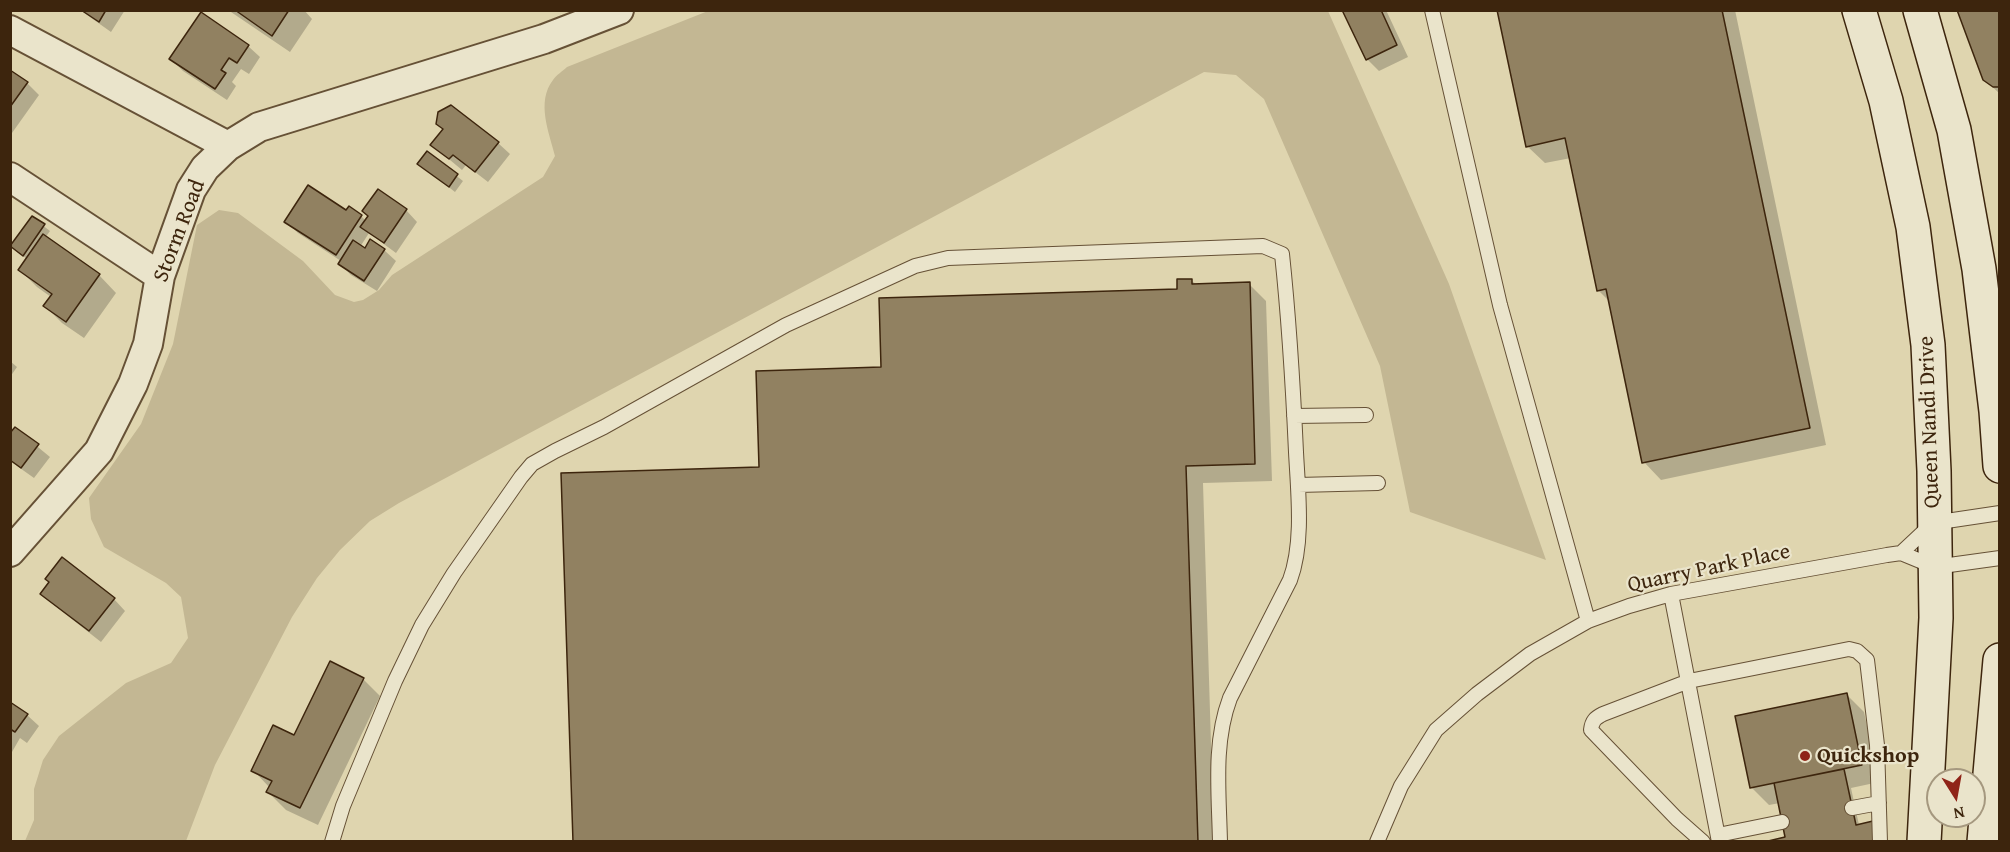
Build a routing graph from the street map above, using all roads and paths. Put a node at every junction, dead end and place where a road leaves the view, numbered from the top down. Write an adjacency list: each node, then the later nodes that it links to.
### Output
1 (619, 10): 6 (street, Storm Road)
2 (1432, 10): 22 (lane)
3 (1859, 10): 16 (main road, Queen Nandi Drive)
4 (1920, 10): 9 (main road)
5 (10, 30): 6 (street)
6 (228, 146): 8 (street, Storm Road)
7 (10, 177): 8 (street)
8 (160, 276): 17 (street, Storm Road)
9 (1998, 413): 12 (main road)
10 (1366, 415): 11 (lane)
11 (1294, 416): 14 (lane); 29 (lane)
12 (2000, 466)
13 (1378, 483): 14 (lane)
14 (1298, 485): 30 (lane)
15 (2000, 513): 16 (lane)
16 (1934, 523): 18 (lane); 20 (main road, Queen Nandi Drive)
17 (10, 552)
18 (1901, 553): 20 (lane); 21 (lane, Quarry Park Place)
19 (2000, 558): 20 (lane)
20 (1935, 567): 34 (main road, Queen Nandi Drive)
21 (1671, 594): 22 (lane, Quarry Park Place); 24 (lane)
22 (1588, 621): 31 (lane, Quarry Park Place)
23 (2000, 660): 35 (main road)
24 (1689, 681): 25 (lane); 28 (lane); 32 (lane)
25 (1880, 803): 26 (lane); 33 (lane)
26 (1852, 808)
27 (1782, 822): 28 (lane)
28 (1718, 838)
29 (332, 842)
30 (1220, 842)
31 (1377, 842)
32 (1703, 842)
33 (1880, 842)
34 (1924, 842)
35 (1984, 842)

